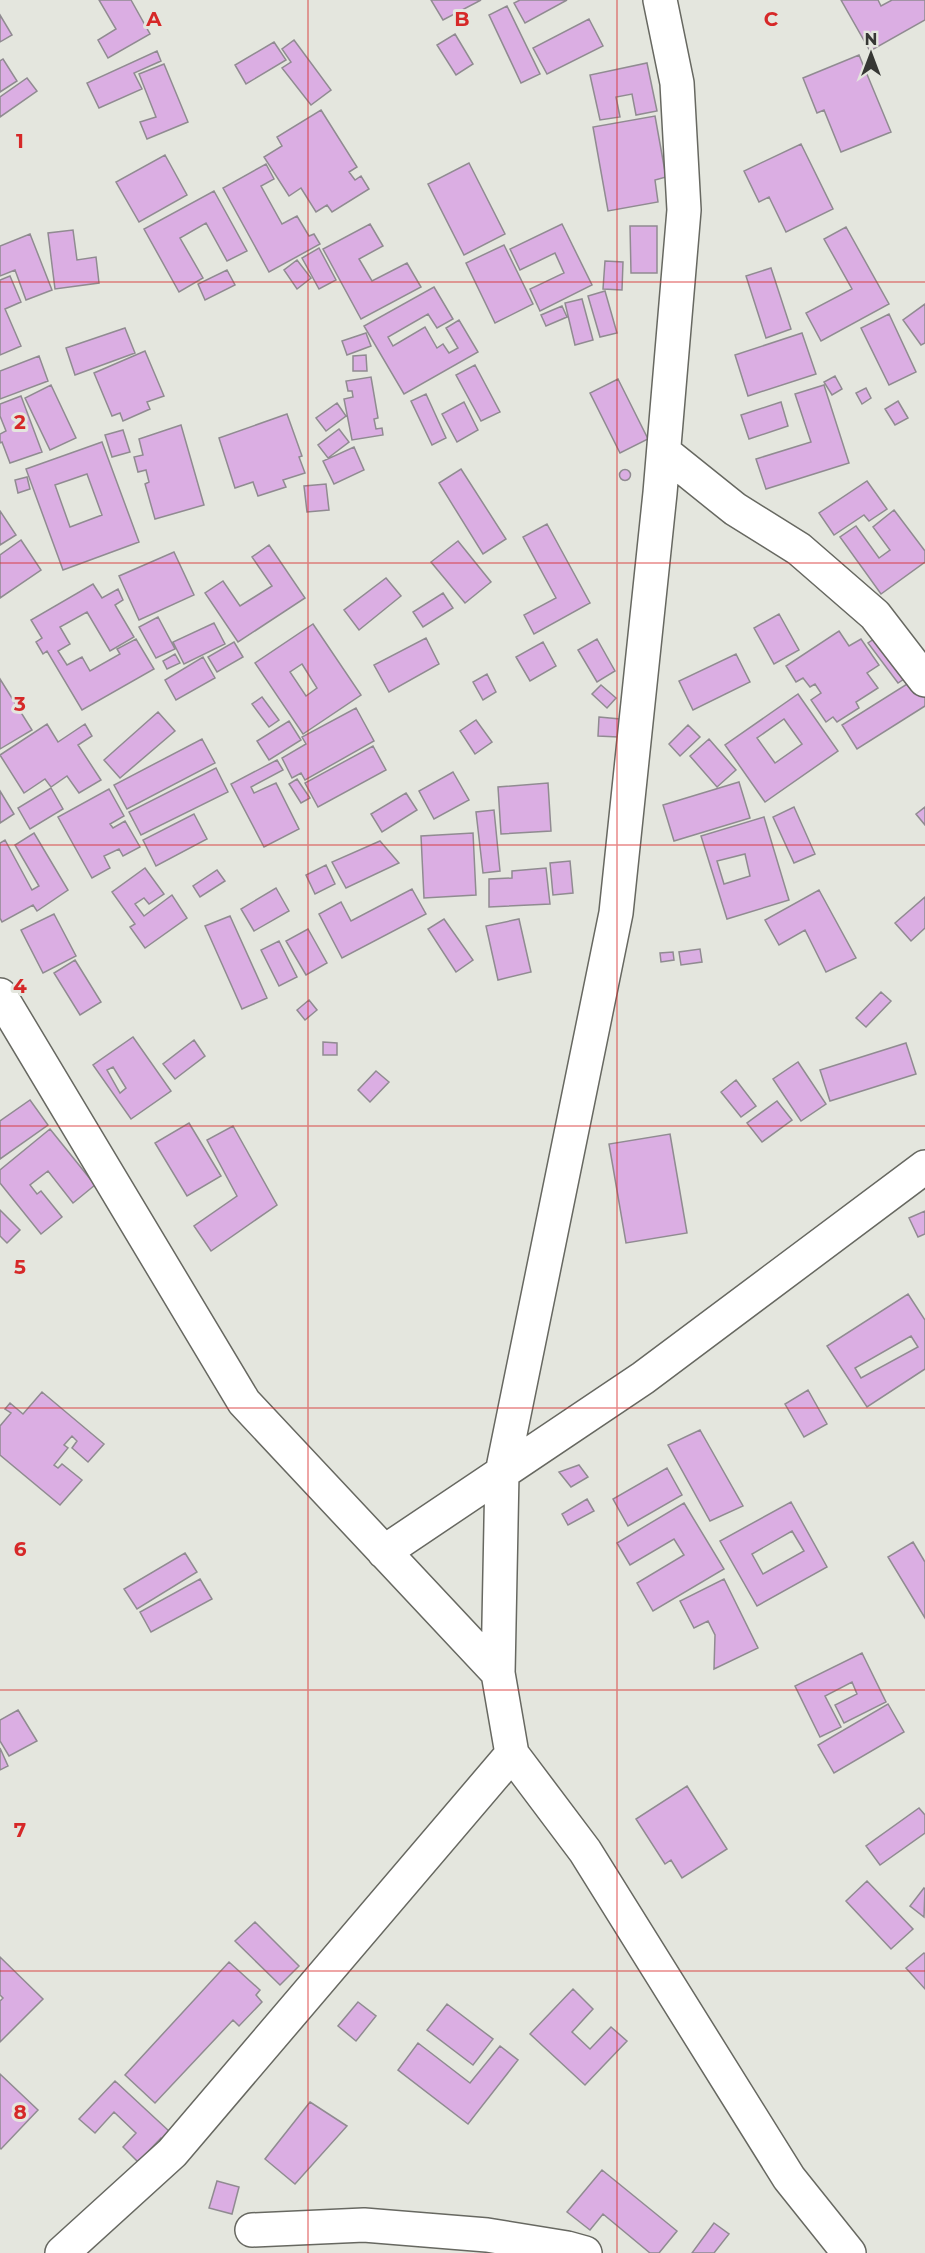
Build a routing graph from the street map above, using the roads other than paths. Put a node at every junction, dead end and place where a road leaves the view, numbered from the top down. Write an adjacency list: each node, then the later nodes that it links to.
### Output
1 (660, 0): 2 (street)
2 (663, 452): 3 (street); 6 (street)
3 (925, 680)
4 (0, 995): 7 (street)
5 (925, 1167): 6 (street)
6 (502, 1473): 7 (street); 8 (street)
7 (384, 1552): 8 (street)
8 (498, 1673): 9 (street)
9 (512, 1754): 11 (street); 13 (street)
10 (252, 2230): 12 (street)
11 (62, 2253)
12 (585, 2253)
13 (849, 2253)

